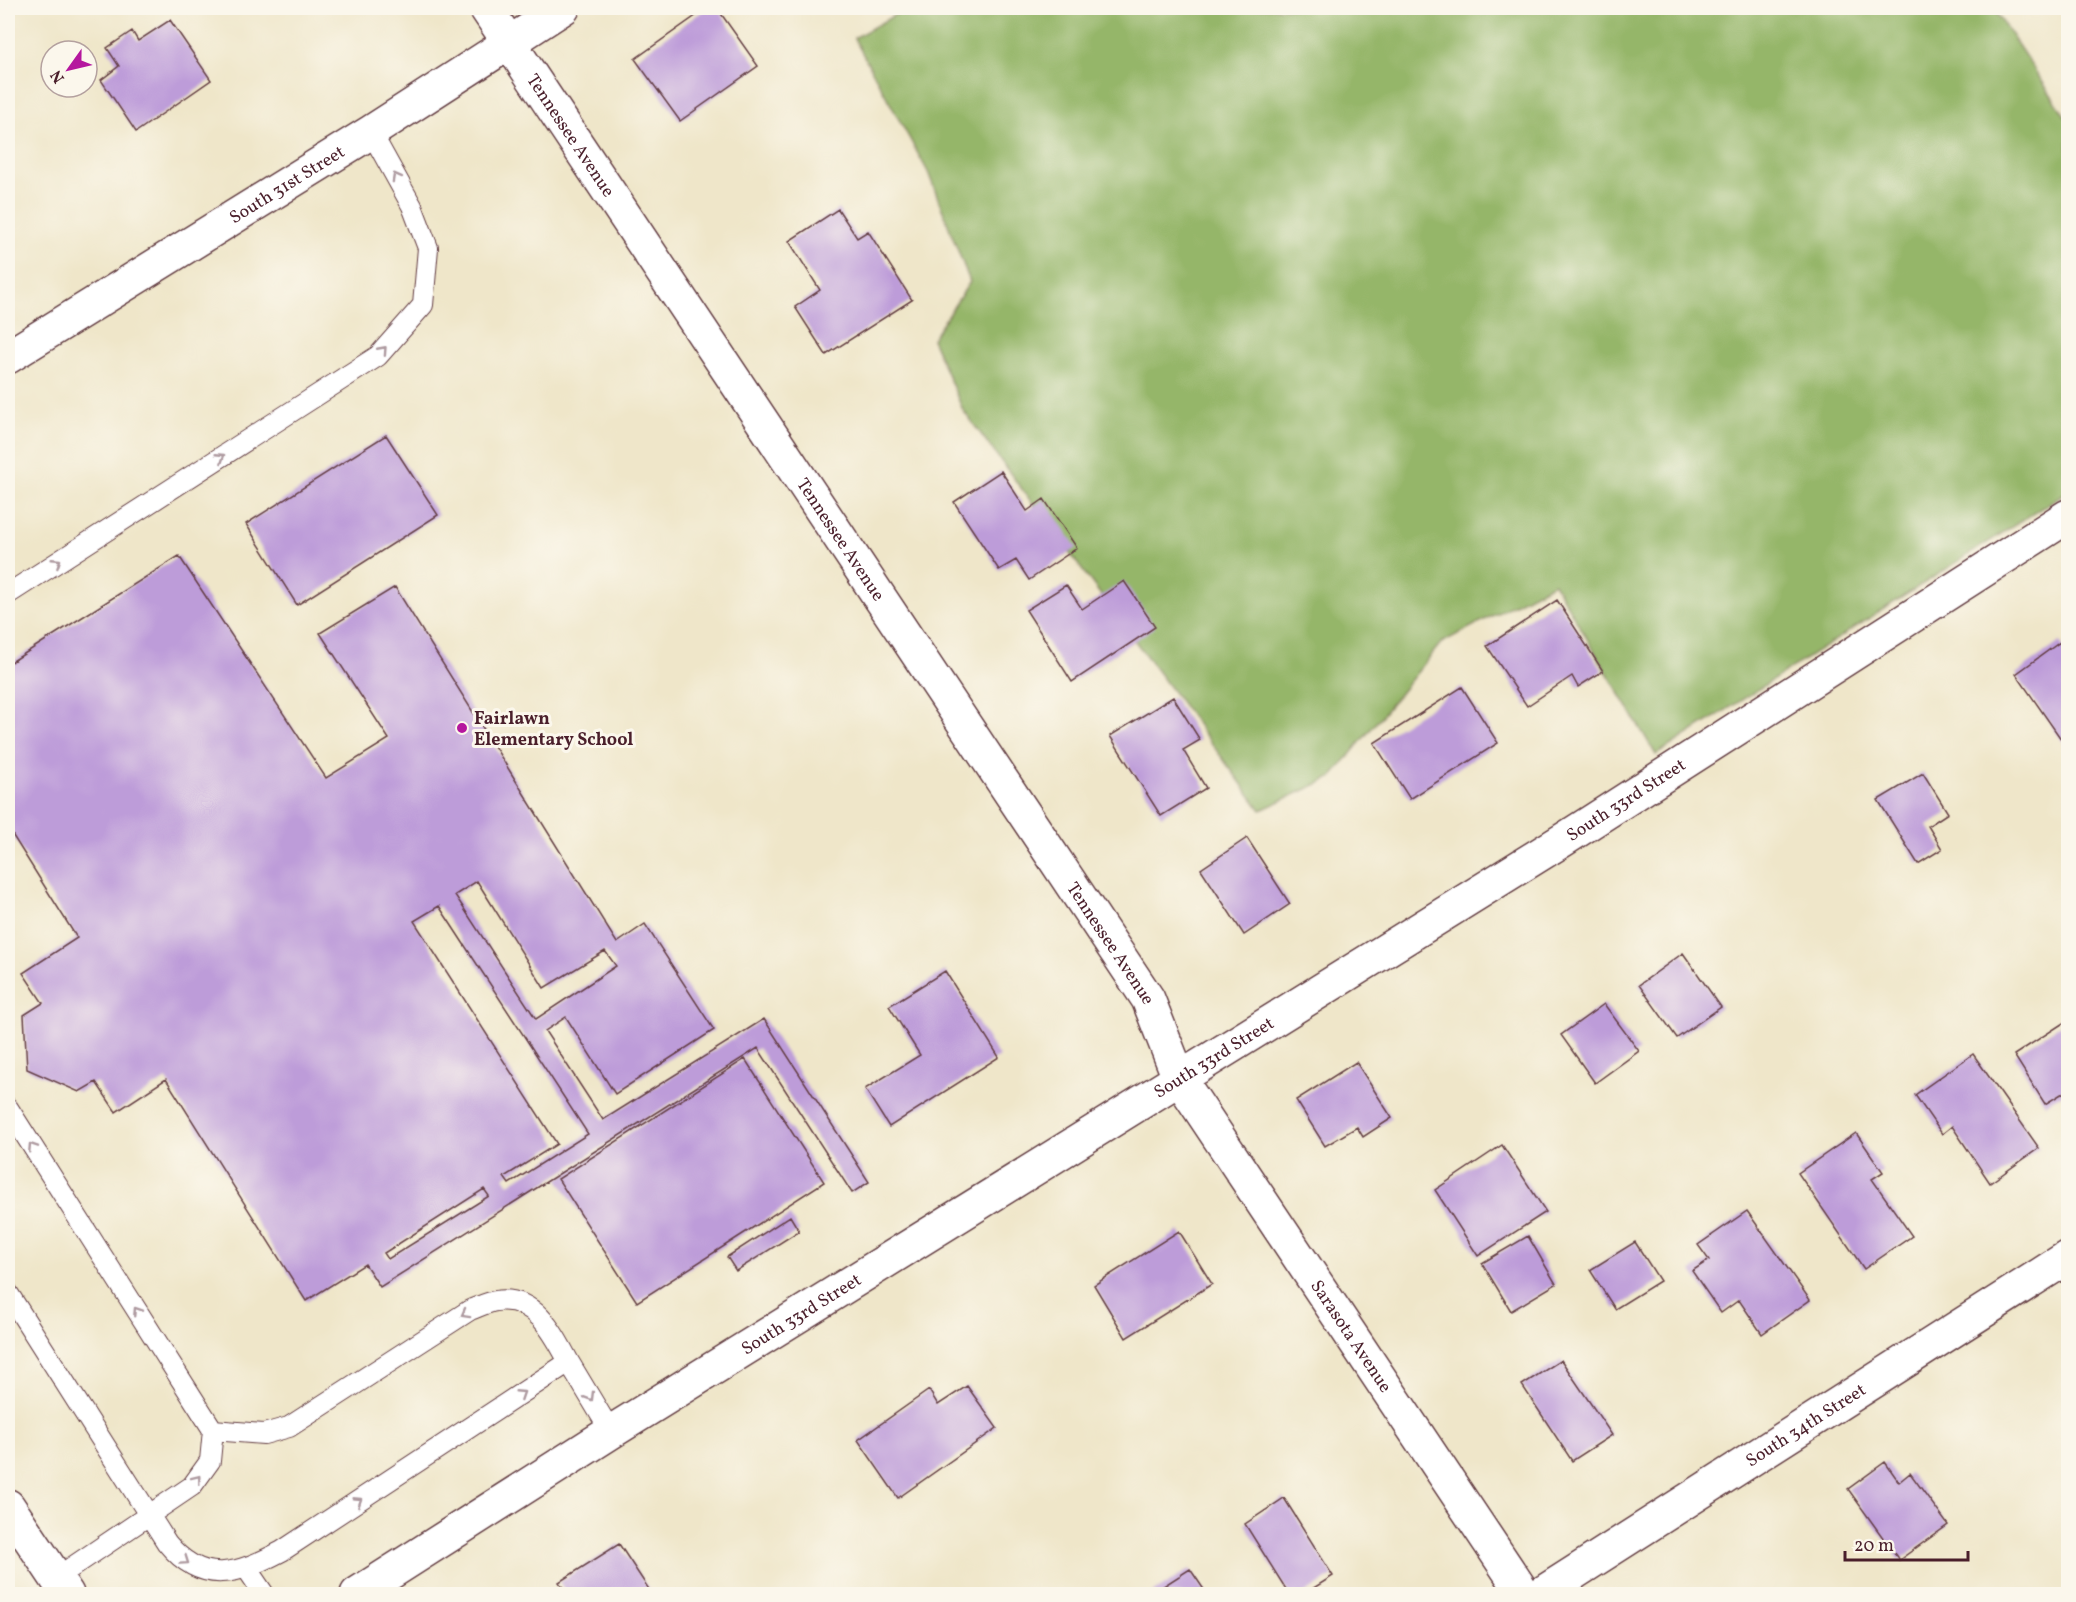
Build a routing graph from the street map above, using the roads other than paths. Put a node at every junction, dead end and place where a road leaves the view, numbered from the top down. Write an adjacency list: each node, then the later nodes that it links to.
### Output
1 (486, 8): 3 (street, Tennessee Avenue)
2 (563, 8): 3 (street, South 31st Street)
3 (509, 42): 4 (street, South 31st Street); 8 (street, Tennessee Avenue)
4 (371, 132): 5 (street, South 31st Street); 7 (lane, one-way to 4)
5 (8, 357)
6 (2068, 516): 8 (street, South 33rd Street)
7 (8, 594)
8 (1179, 1078): 14 (street, South 33rd Street); 21 (street, Sarasota Avenue)
9 (8, 1108): 13 (lane, one-way to 9)
10 (2068, 1257): 22 (street, South 34th Street)
11 (8, 1293): 16 (lane)
12 (569, 1362): 13 (lane, one-way to 13); 14 (lane, one-way to 14); 17 (lane, one-way to 12)
13 (213, 1430): 16 (lane, one-way to 13)
14 (611, 1432): 20 (street, South 33rd Street)
15 (8, 1506): 18 (street)
16 (151, 1515): 17 (lane, one-way to 17); 18 (lane)
17 (248, 1569): 19 (lane)
18 (61, 1586)
19 (264, 1594)
20 (357, 1594)
21 (1524, 1594)
22 (1541, 1594)

